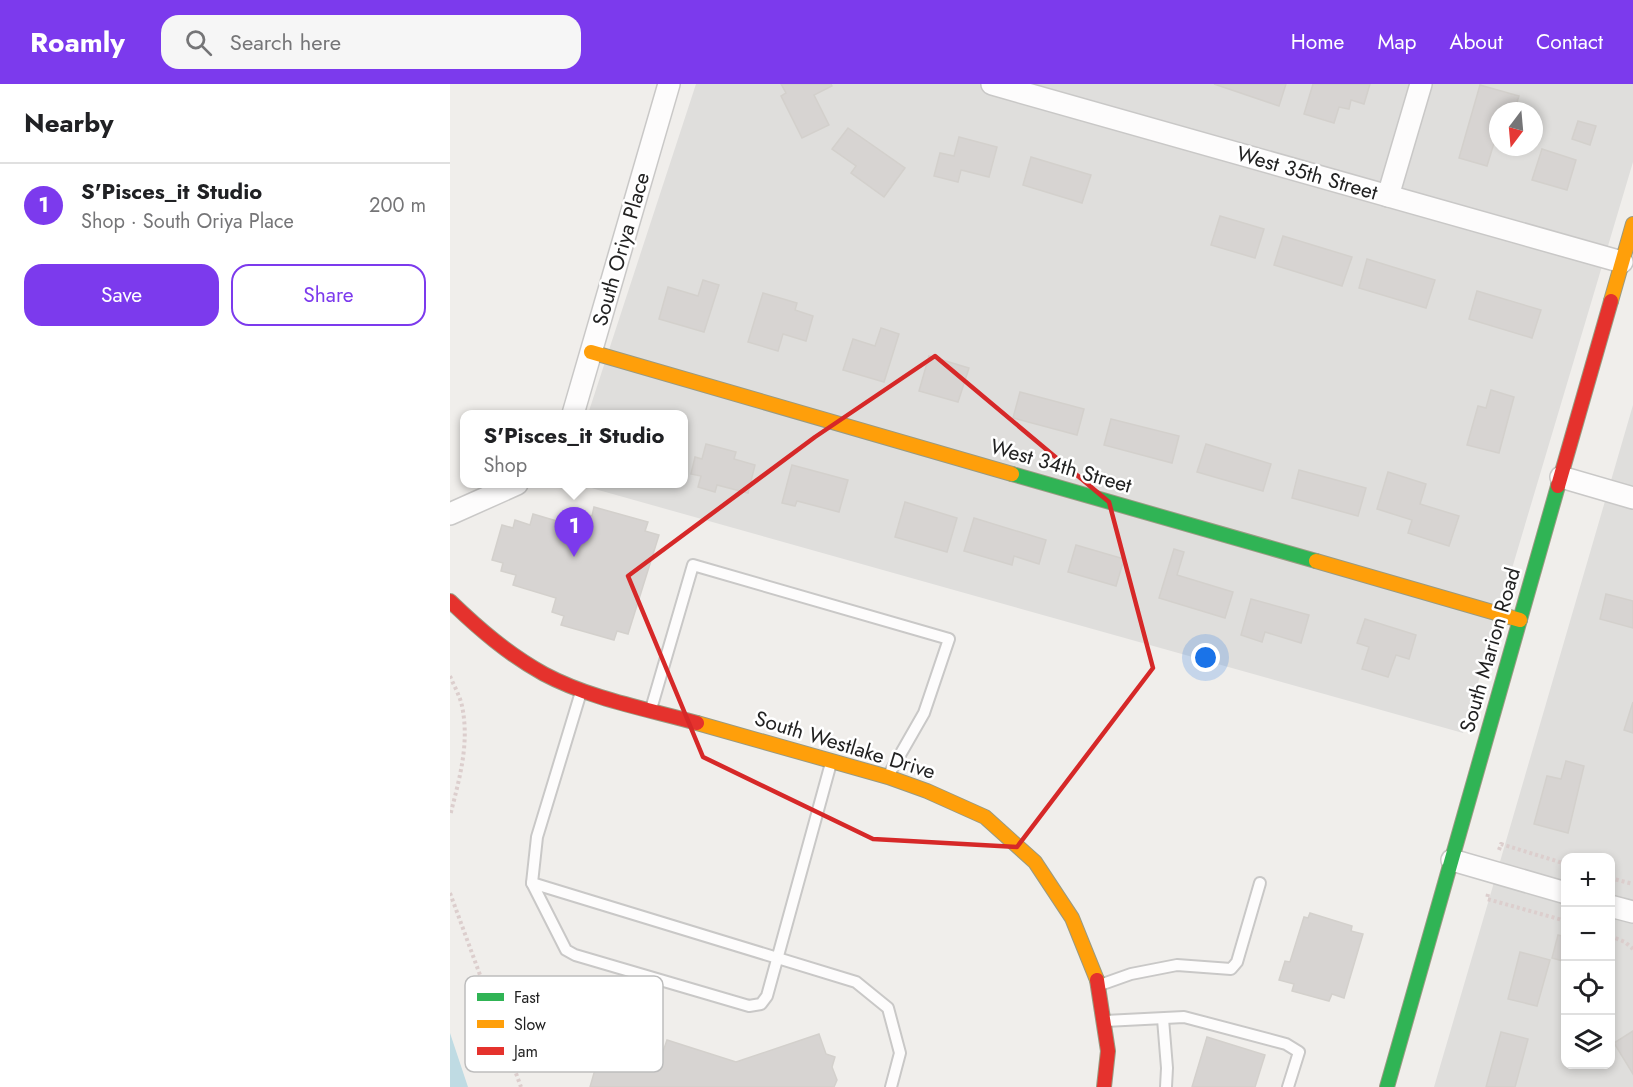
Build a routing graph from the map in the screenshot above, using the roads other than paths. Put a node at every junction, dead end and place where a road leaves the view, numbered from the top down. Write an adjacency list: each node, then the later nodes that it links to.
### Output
1 (669, 84): 7 (street, South Oriya Place)
2 (992, 84): 4 (street, West 35th Street)
3 (1421, 84): 4 (street)
4 (1388, 196): 6 (street, West 35th Street)
5 (1633, 224): 6 (street, South Marion Road)
6 (1622, 262): 9 (street, South Marion Road)
7 (591, 352): 8 (street, South Oriya Place); 14 (street, West 34th Street)
8 (574, 410)
9 (1561, 477): 11 (street); 14 (street, South Marion Road)
10 (506, 488): 12 (street)
11 (1633, 498)
12 (450, 514)
13 (450, 601): 15 (street, South Westlake Drive)
14 (1520, 620): 19 (street, South Marion Road)
15 (582, 689): 16 (street, South Westlake Drive); 20 (lane)
16 (651, 710): 17 (street, South Westlake Drive); 18 (lane)
17 (831, 761): 18 (street, South Westlake Drive); 25 (lane)
18 (888, 777): 28 (street, South Westlake Drive)
19 (1452, 860): 22 (street); 35 (street, South Marion Road)
20 (532, 883): 25 (lane); 26 (lane)
21 (1260, 883): 28 (lane)
22 (1561, 892)
23 (1615, 907): 24 (street)
24 (1633, 912)
25 (777, 957): 27 (lane); 31 (lane)
26 (647, 976)
27 (663, 981)
28 (1100, 985): 30 (street, South Westlake Drive)
29 (1162, 1019): 30 (lane); 33 (lane); 34 (lane)
30 (1104, 1021): 32 (street, South Westlake Drive)
31 (891, 1087)
32 (1104, 1087)
33 (1166, 1087)
34 (1288, 1087)
35 (1387, 1087)

